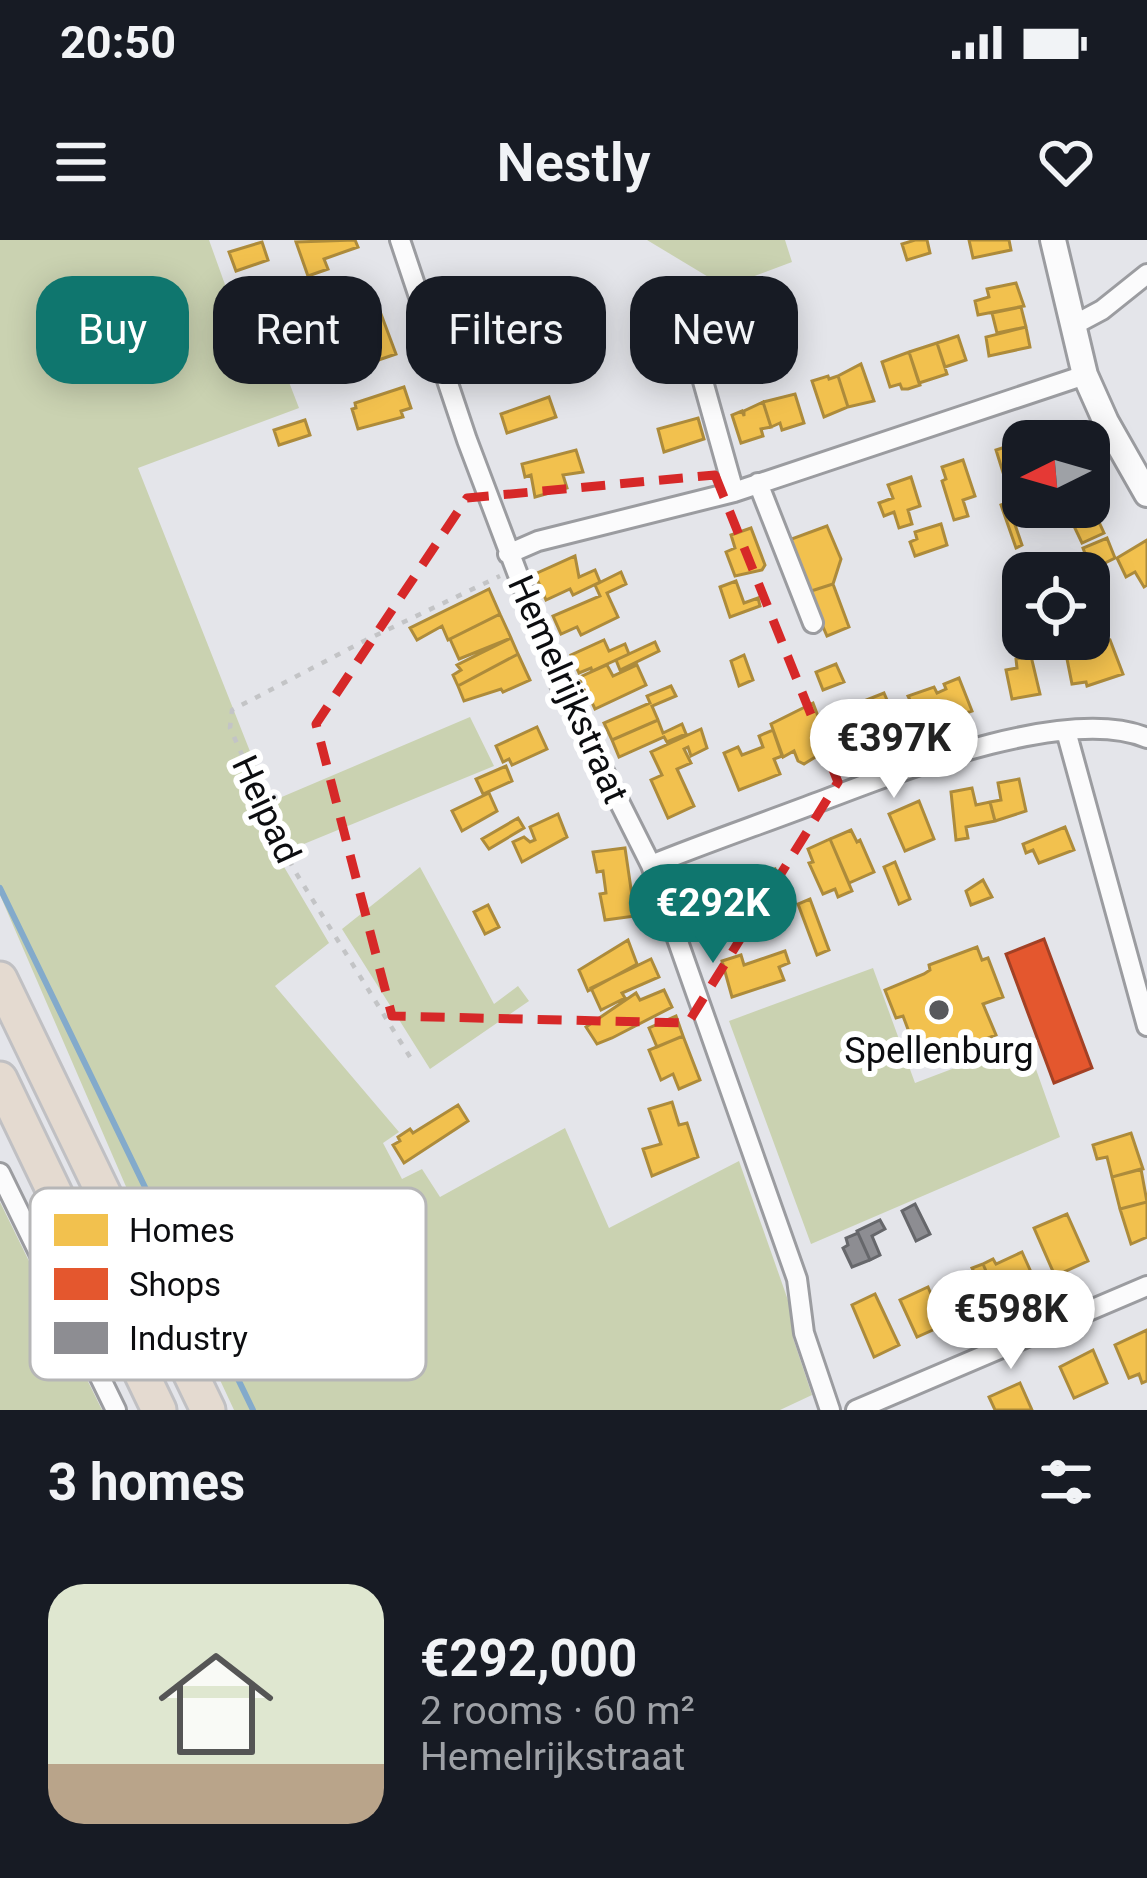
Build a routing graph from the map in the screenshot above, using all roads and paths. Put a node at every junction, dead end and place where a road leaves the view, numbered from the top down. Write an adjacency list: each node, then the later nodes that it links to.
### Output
1 (400, 240): 10 (street, Hemelrijkstraat)
2 (1053, 240): 4 (street)
3 (1147, 274): 4 (street)
4 (1072, 326): 5 (street)
5 (1085, 375): 7 (street); 9 (street)
6 (704, 384): 8 (street)
7 (758, 483): 8 (street); 11 (street)
8 (734, 492): 10 (street)
9 (1147, 494)
10 (508, 554): 14 (street, Hemelrijkstraat); 17 (path, Heipad)
11 (813, 622)
12 (1066, 731): 13 (street); 14 (street); 16 (street)
13 (1147, 739)
14 (650, 865): 30 (street, Hemelrijkstraat)
15 (0, 979): 21 (highway)
16 (1147, 1026)
17 (410, 1057)
18 (0, 1079): 20 (highway)
19 (0, 1173): 22 (street)
20 (52, 1188)
21 (101, 1188)
22 (30, 1234)
23 (1147, 1286): 31 (street)
24 (101, 1380): 27 (street)
25 (145, 1380): 28 (highway)
26 (194, 1380): 29 (highway)
27 (116, 1410)
28 (159, 1410)
29 (208, 1410)
30 (830, 1410)
31 (856, 1410)

